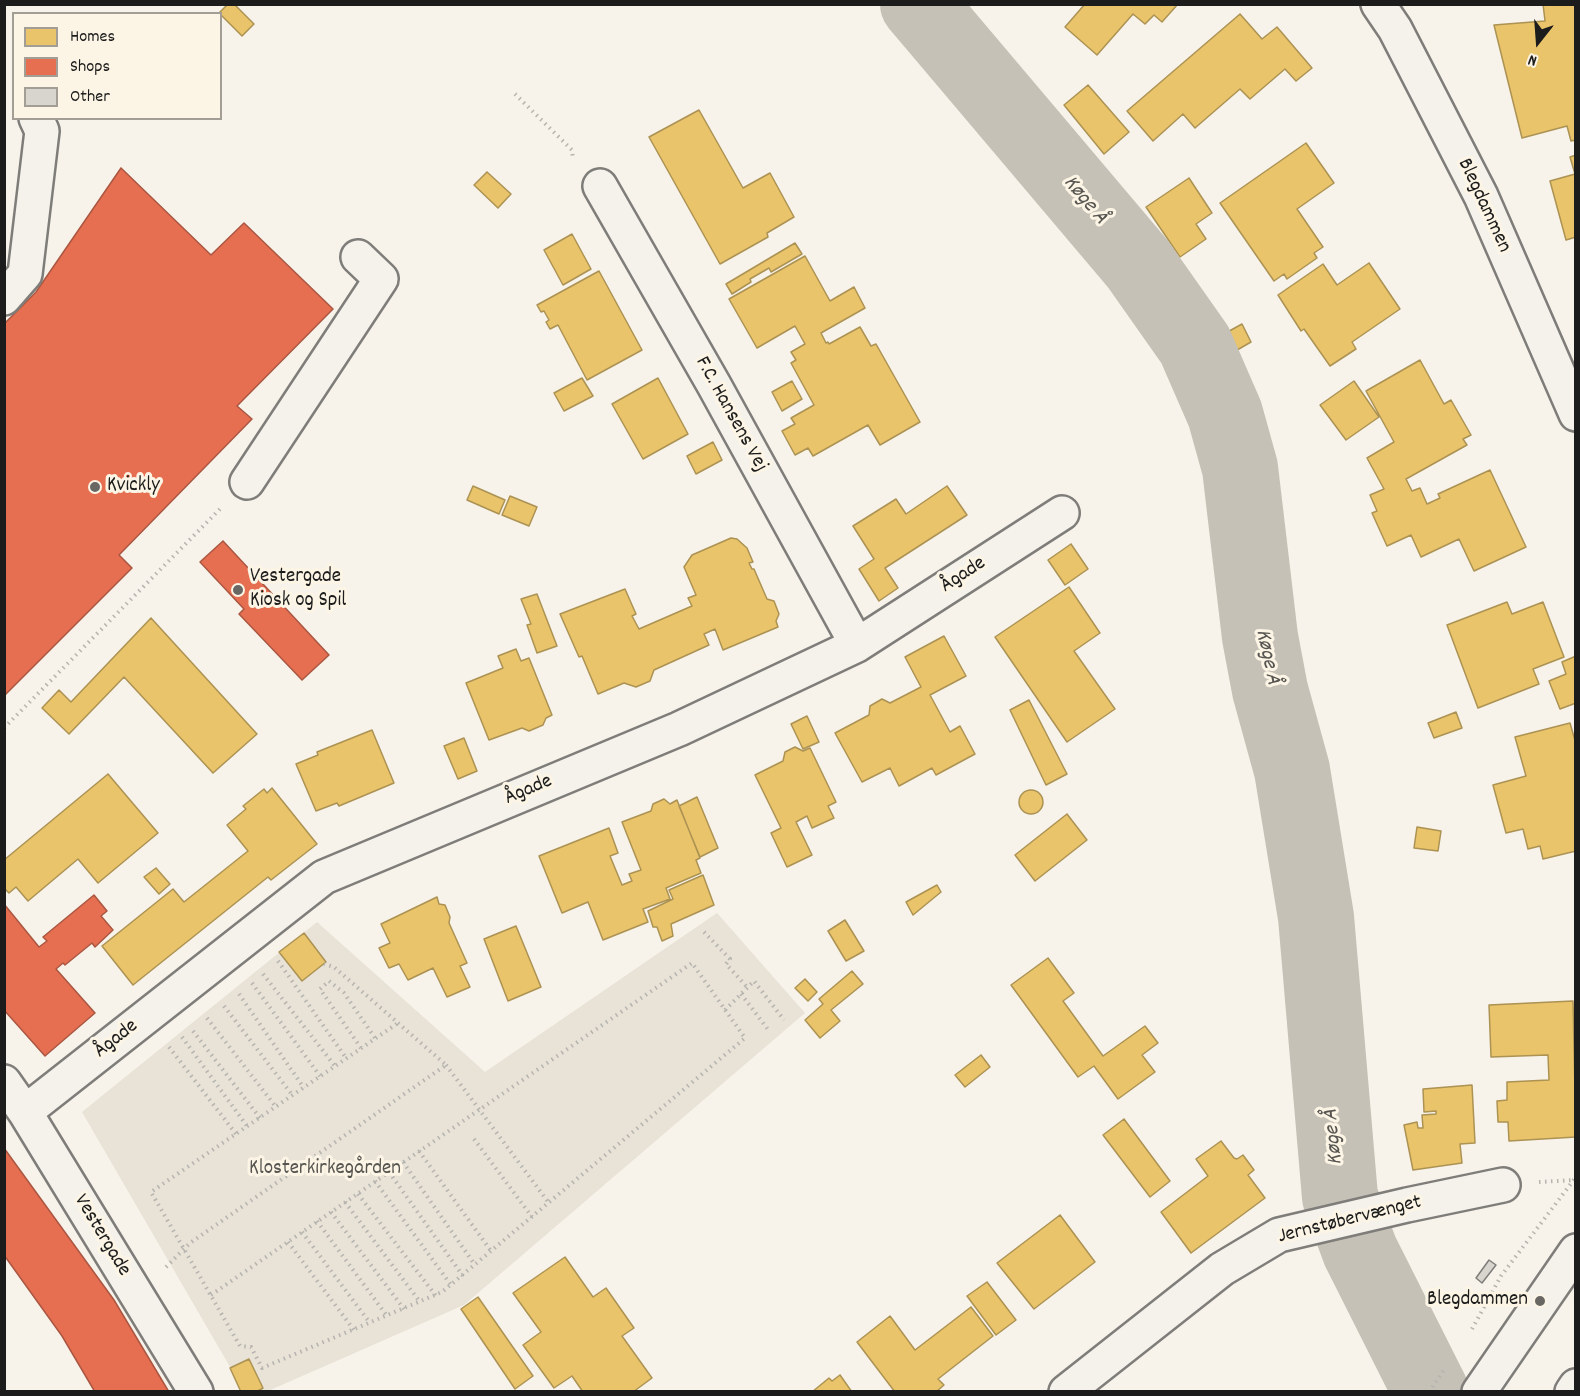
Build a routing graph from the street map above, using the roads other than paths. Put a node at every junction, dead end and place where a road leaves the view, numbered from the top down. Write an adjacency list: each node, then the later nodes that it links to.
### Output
1 (1378, 4): 6 (street, Blegdammen)
2 (37, 120): 5 (street)
3 (600, 186): 9 (street, F.C. Hansens Vej)
4 (358, 257): 7 (street)
5 (4, 298)
6 (1575, 414)
7 (247, 482)
8 (1062, 513): 9 (street, Ågade)
9 (857, 645): 11 (street, Ågade)
10 (4, 1082): 11 (street, Vestergade)
11 (25, 1112): 16 (street, Vestergade)
12 (1503, 1185): 17 (street, Jernstøbervænget)
13 (1575, 1251): 14 (street)
14 (1486, 1381)
15 (1575, 1386): 18 (street)
16 (196, 1392)
17 (1066, 1392)
18 (1572, 1392)

